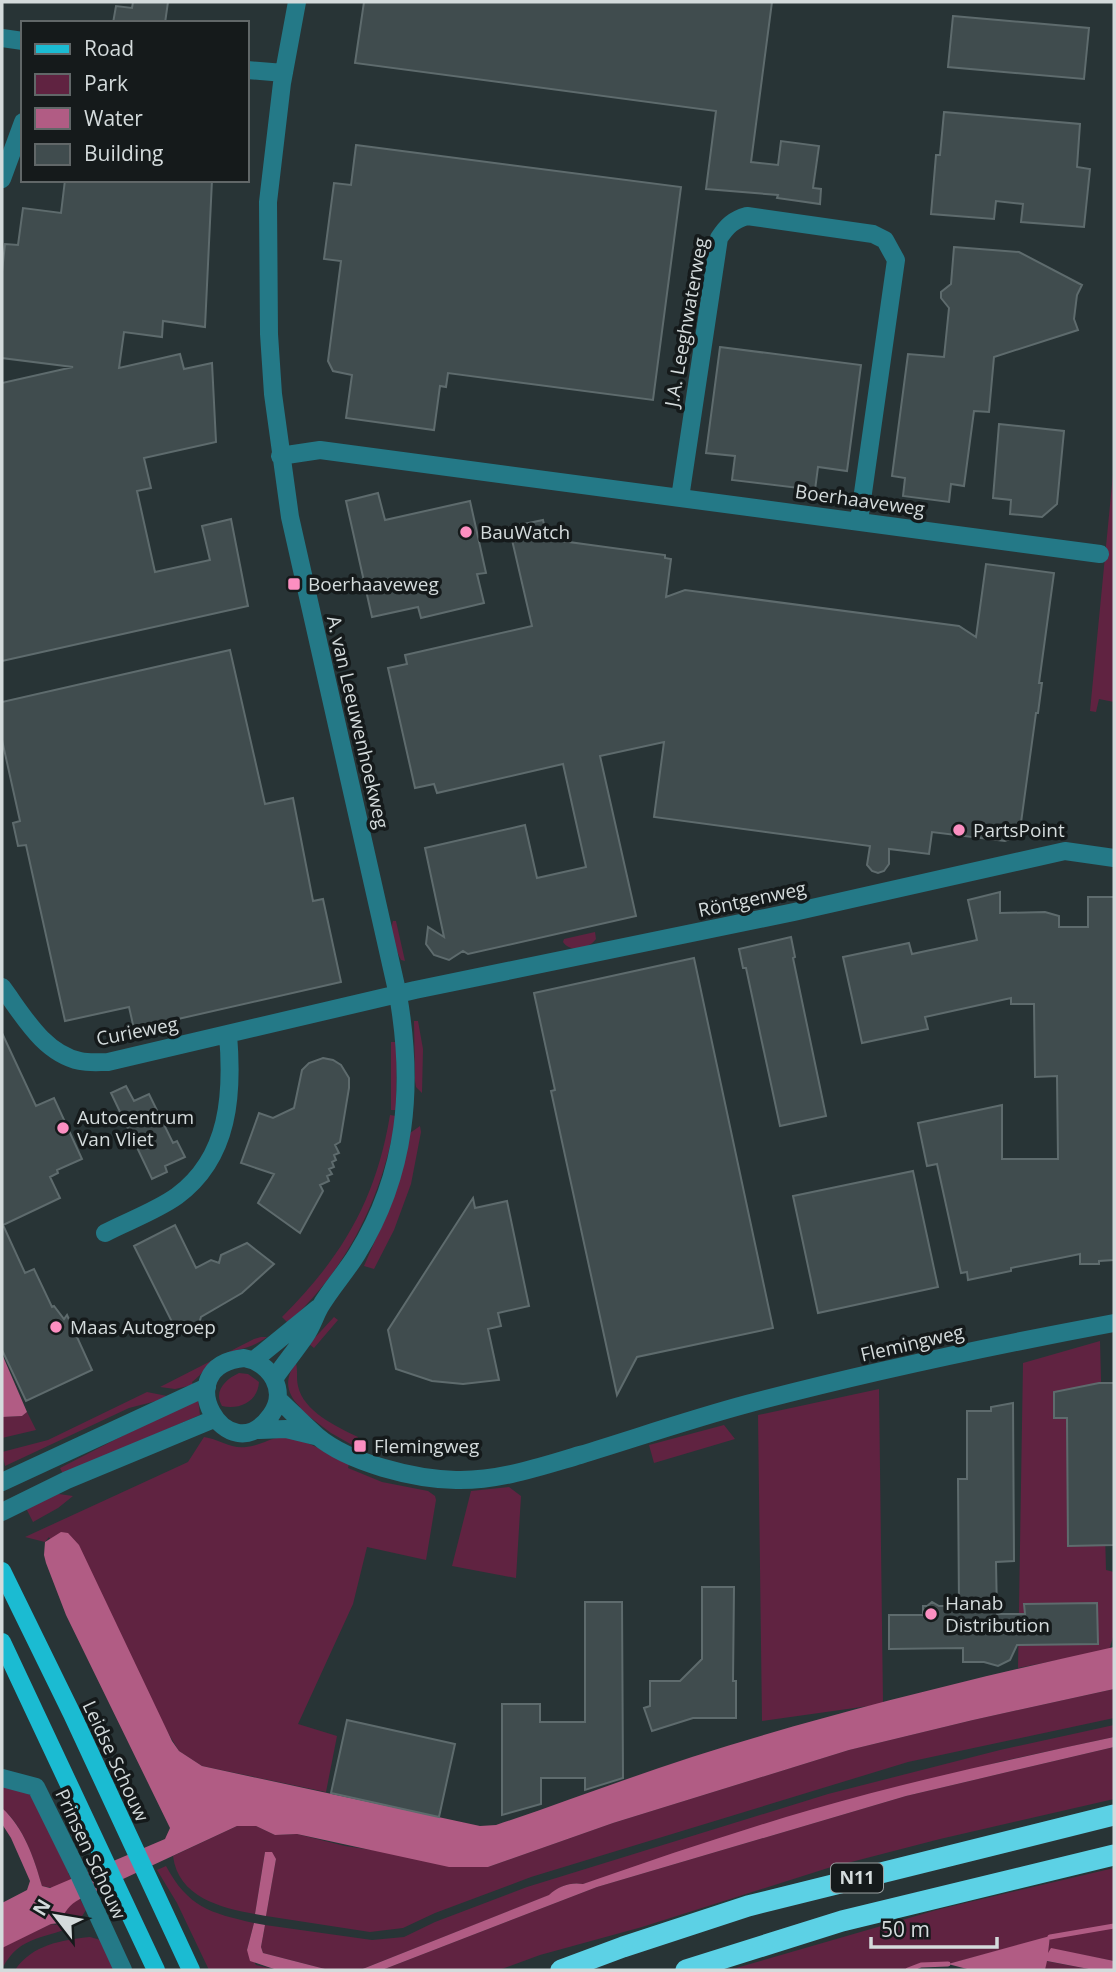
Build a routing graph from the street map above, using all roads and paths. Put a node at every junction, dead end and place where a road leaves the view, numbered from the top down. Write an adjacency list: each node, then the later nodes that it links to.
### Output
1 (297, 2): 5 (street, A. van Leeuwenhoekweg)
2 (2, 38): 3 (street)
3 (21, 41)
4 (248, 69): 5 (street)
5 (284, 73): 8 (street, A. van Leeuwenhoekweg)
6 (21, 127): 7 (street)
7 (2, 179)
8 (280, 456): 9 (street, Boerhaaveweg); 14 (street, A. van Leeuwenhoekweg)
9 (680, 498): 10 (street, Boerhaaveweg); 10 (street, J.A. Leeghwaterweg)
10 (859, 521): 11 (street, Boerhaaveweg)
11 (1100, 554)
12 (1114, 858): 14 (street, Röntgenweg)
13 (2, 987): 15 (street, Curieweg)
14 (398, 995): 15 (street, Curieweg); 17 (street, A. van Leeuwenhoekweg)
15 (228, 1034): 16 (street)
16 (105, 1233)
17 (321, 1306): 19 (street, A. van Leeuwenhoekweg); 20 (street, A. van Leeuwenhoekweg)
18 (1114, 1323): 25 (street, Flemingweg)
19 (254, 1360): 20 (street); 21 (street)
20 (274, 1379): 22 (street)
21 (207, 1387): 23 (street); 26 (street)
22 (278, 1399): 24 (street); 25 (street, Flemingweg)
23 (214, 1419): 24 (street); 27 (street)
24 (259, 1430): 25 (street, Flemingweg)
25 (318, 1437)
26 (2, 1482)
27 (2, 1512)
28 (2, 1571): 35 (main road, Leidse Schouw)
29 (2, 1642): 34 (main road)
30 (2, 1777): 33 (street, Prinsen Schouw)
31 (1114, 1815): 36 (highway, N11)
32 (1114, 1855): 37 (highway, N11)
33 (123, 1970)
34 (156, 1970)
35 (191, 1970)
36 (561, 1970)
37 (686, 1970)

